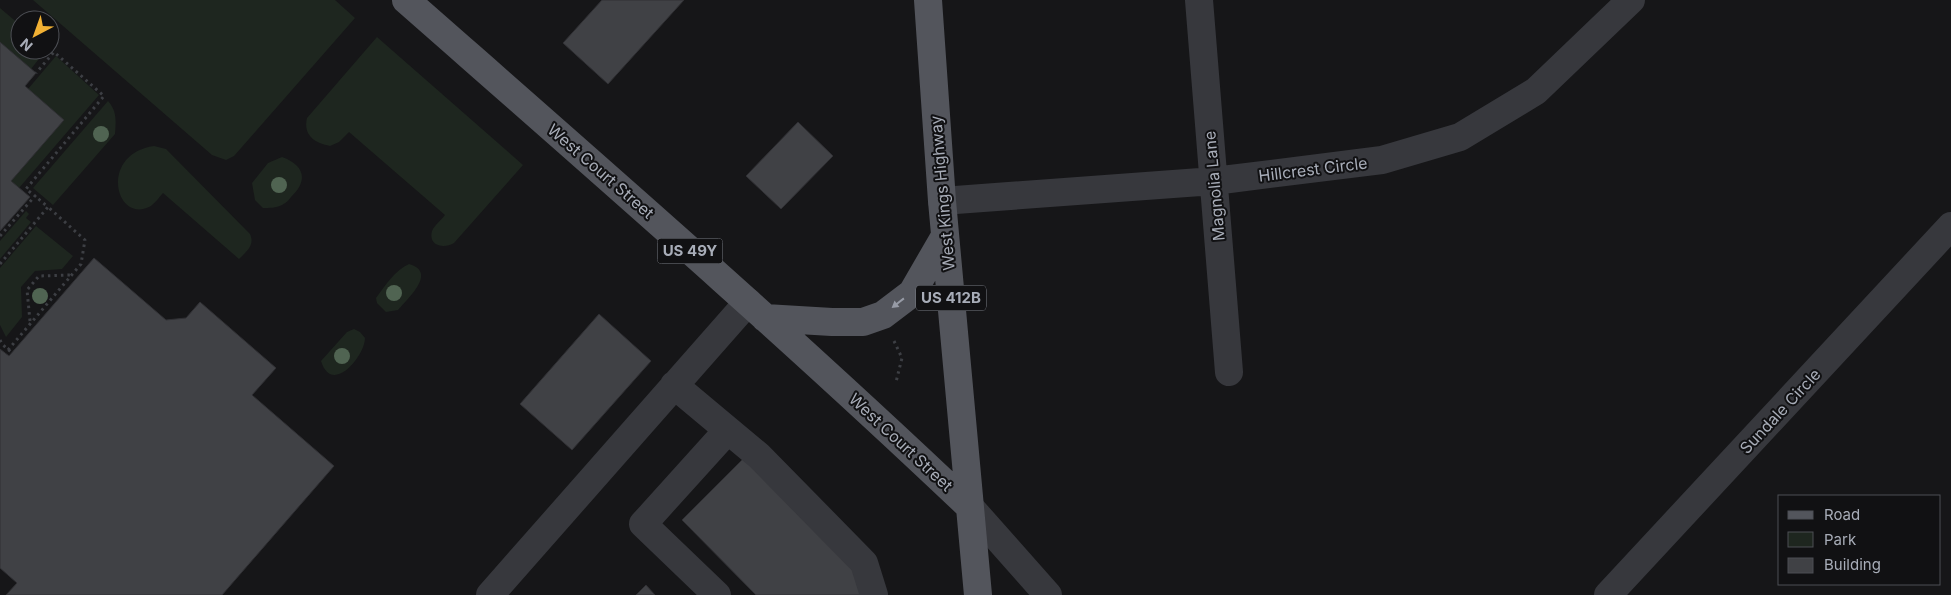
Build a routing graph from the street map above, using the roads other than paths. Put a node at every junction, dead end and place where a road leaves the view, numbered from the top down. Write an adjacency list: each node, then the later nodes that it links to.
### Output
1 (406, 0): 9 (main road, West Court Street / US 49Y)
2 (928, 0): 6 (main road, West Kings Highway / US 412B)
3 (1199, 0): 5 (street, Magnolia Lane)
4 (1632, 0): 5 (street, Hillcrest Circle)
5 (1214, 181): 6 (street, Hillcrest Circle); 10 (street, Magnolia Lane)
6 (942, 201): 8 (main road, West Kings Highway / US 412B)
7 (1951, 226): 19 (street, Sundale Circle)
8 (945, 236): 9 (main road, one-way to 9); 13 (main road, West Kings Highway / US 412B)
9 (757, 310): 11 (street); 13 (main road, West Court Street / US 49Y)
10 (1228, 372)
11 (674, 385): 12 (street); 14 (street)
12 (727, 431): 15 (street); 16 (street)
13 (970, 507): 17 (main road, West Kings Highway / US 412B); 18 (street)
14 (490, 595)
15 (717, 595)
16 (874, 595)
17 (978, 595)
18 (1048, 595)
19 (1608, 595)

